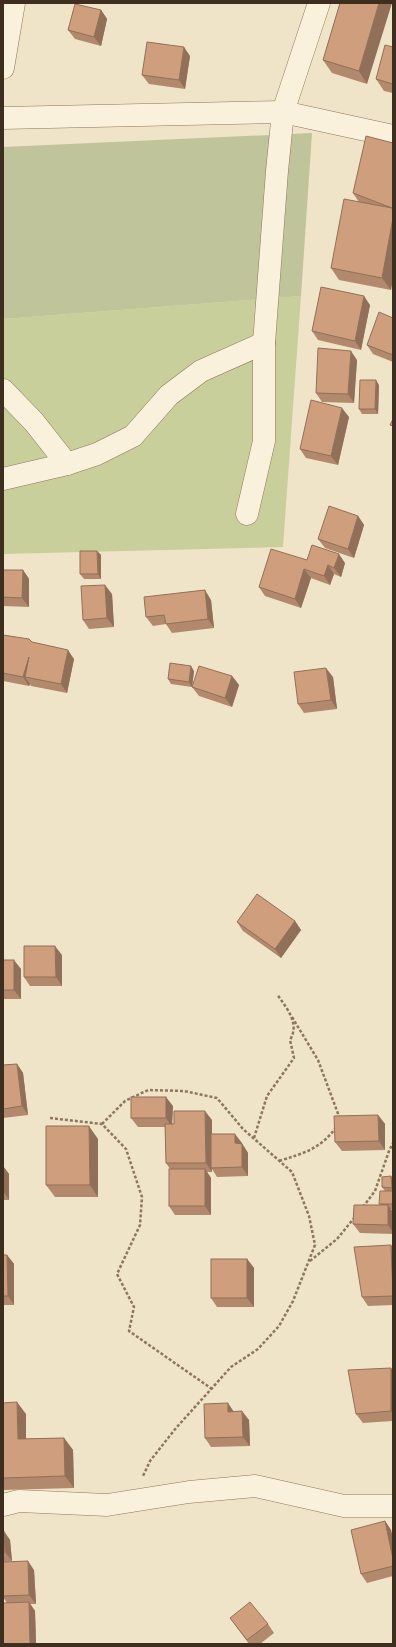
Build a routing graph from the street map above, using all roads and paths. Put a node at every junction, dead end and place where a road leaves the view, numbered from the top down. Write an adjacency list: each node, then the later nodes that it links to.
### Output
1 (14, 3): 3 (street)
2 (319, 3): 4 (street)
3 (3, 68)
4 (283, 112): 5 (street); 6 (street); 7 (street)
5 (3, 118)
6 (393, 136)
7 (264, 343): 9 (street); 11 (street)
8 (3, 390): 9 (street)
9 (67, 464): 10 (street)
10 (3, 479)
11 (247, 514)
12 (277, 994): 13 (path)
13 (292, 1017): 16 (path); 18 (path)
14 (50, 1118): 15 (path)
15 (102, 1124): 16 (path); 22 (path)
16 (254, 1138): 18 (path)
17 (393, 1143): 19 (path)
18 (279, 1161): 21 (path)
19 (362, 1208)
20 (358, 1213): 21 (path)
21 (308, 1262): 22 (path)
22 (212, 1389): 23 (path)
23 (141, 1482)
24 (3, 1505): 25 (street)
25 (393, 1506)

